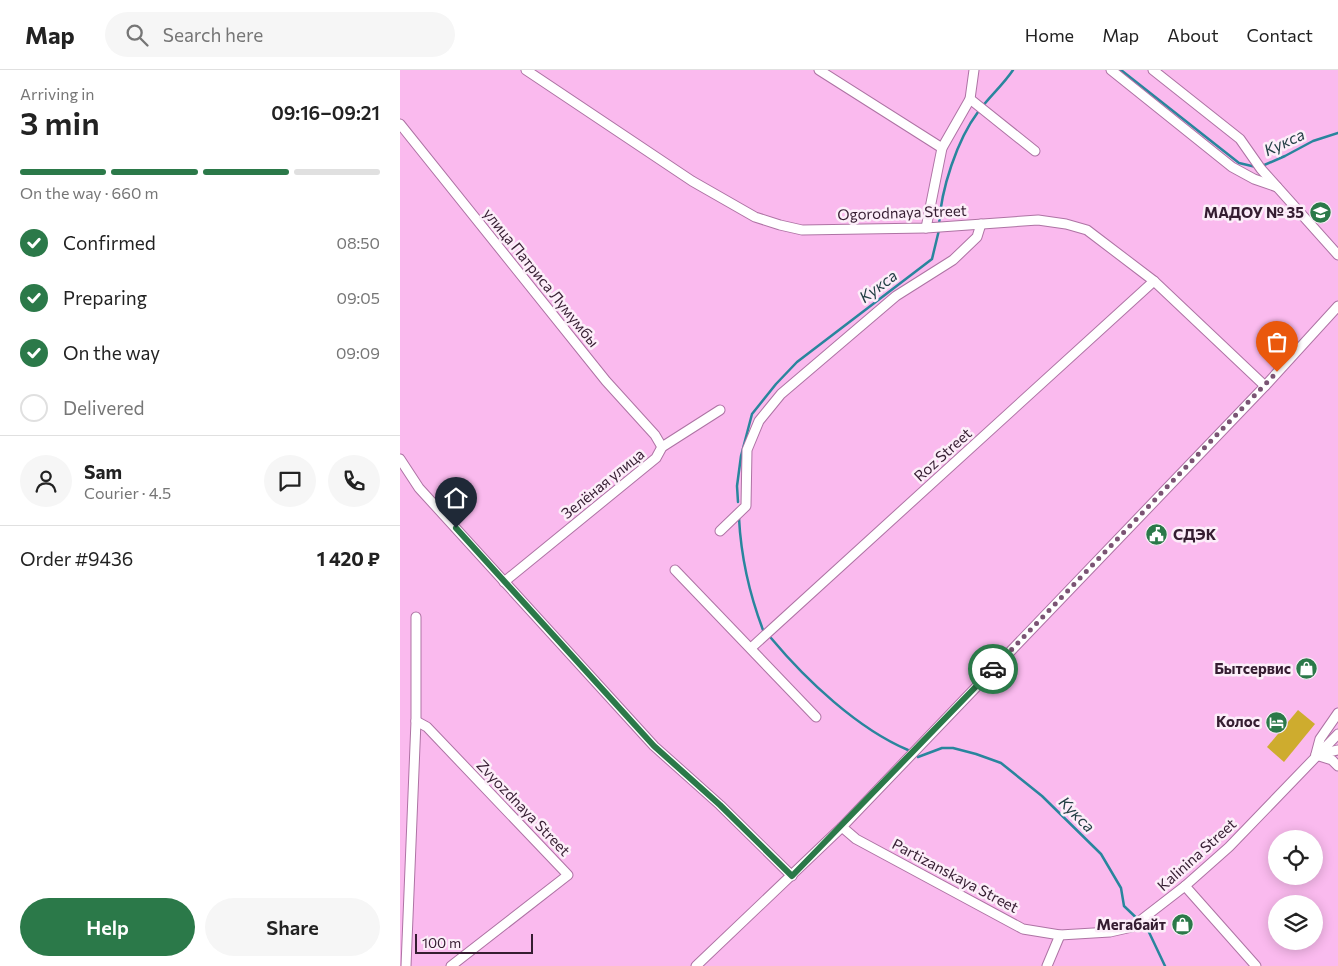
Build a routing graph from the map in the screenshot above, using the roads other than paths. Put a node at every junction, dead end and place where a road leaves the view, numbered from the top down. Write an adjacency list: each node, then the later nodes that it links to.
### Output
1 (526, 70): 12 (street, Ogorodnaya Street)
2 (819, 70): 8 (street)
3 (974, 70): 6 (street)
4 (1111, 70): 10 (street)
5 (1153, 70): 10 (street)
6 (970, 99): 8 (street); 9 (street)
7 (400, 124): 18 (street, улица Патриса Лумумбы)
8 (942, 148): 12 (street)
9 (1034, 151)
10 (1280, 188): 13 (street)
11 (981, 224): 12 (street, Ogorodnaya Street); 14 (street, Ogorodnaya Street); 20 (street)
12 (930, 228)
13 (1338, 255)
14 (1154, 281): 16 (street, Ogorodnaya Street); 24 (street, Roz Street)
15 (1338, 306): 16 (street)
16 (1265, 386): 32 (street)
17 (720, 410): 18 (street, Зелёная улица)
18 (662, 448): 22 (street, Зелёная улица)
19 (400, 459): 22 (street)
20 (720, 531)
21 (675, 570): 24 (street)
22 (504, 582): 33 (street)
23 (416, 617): 27 (street)
24 (751, 648): 26 (street)
25 (1338, 713): 30 (street, Kalinina Street)
26 (816, 717)
27 (416, 721): 36 (street); 37 (street, Zvyozdnaya Street)
28 (1338, 734): 30 (street)
29 (1338, 750): 30 (street)
30 (1316, 755): 31 (street); 34 (street, Kalinina Street)
31 (1338, 766)
32 (842, 827): 33 (street); 35 (street, Partizanskaya Street)
33 (792, 876): 38 (street)
34 (1185, 886): 35 (street, Kalinina Street); 40 (street)
35 (1060, 935): 39 (street)
36 (406, 966)
37 (451, 966)
38 (696, 966)
39 (1047, 966)
40 (1256, 966)

